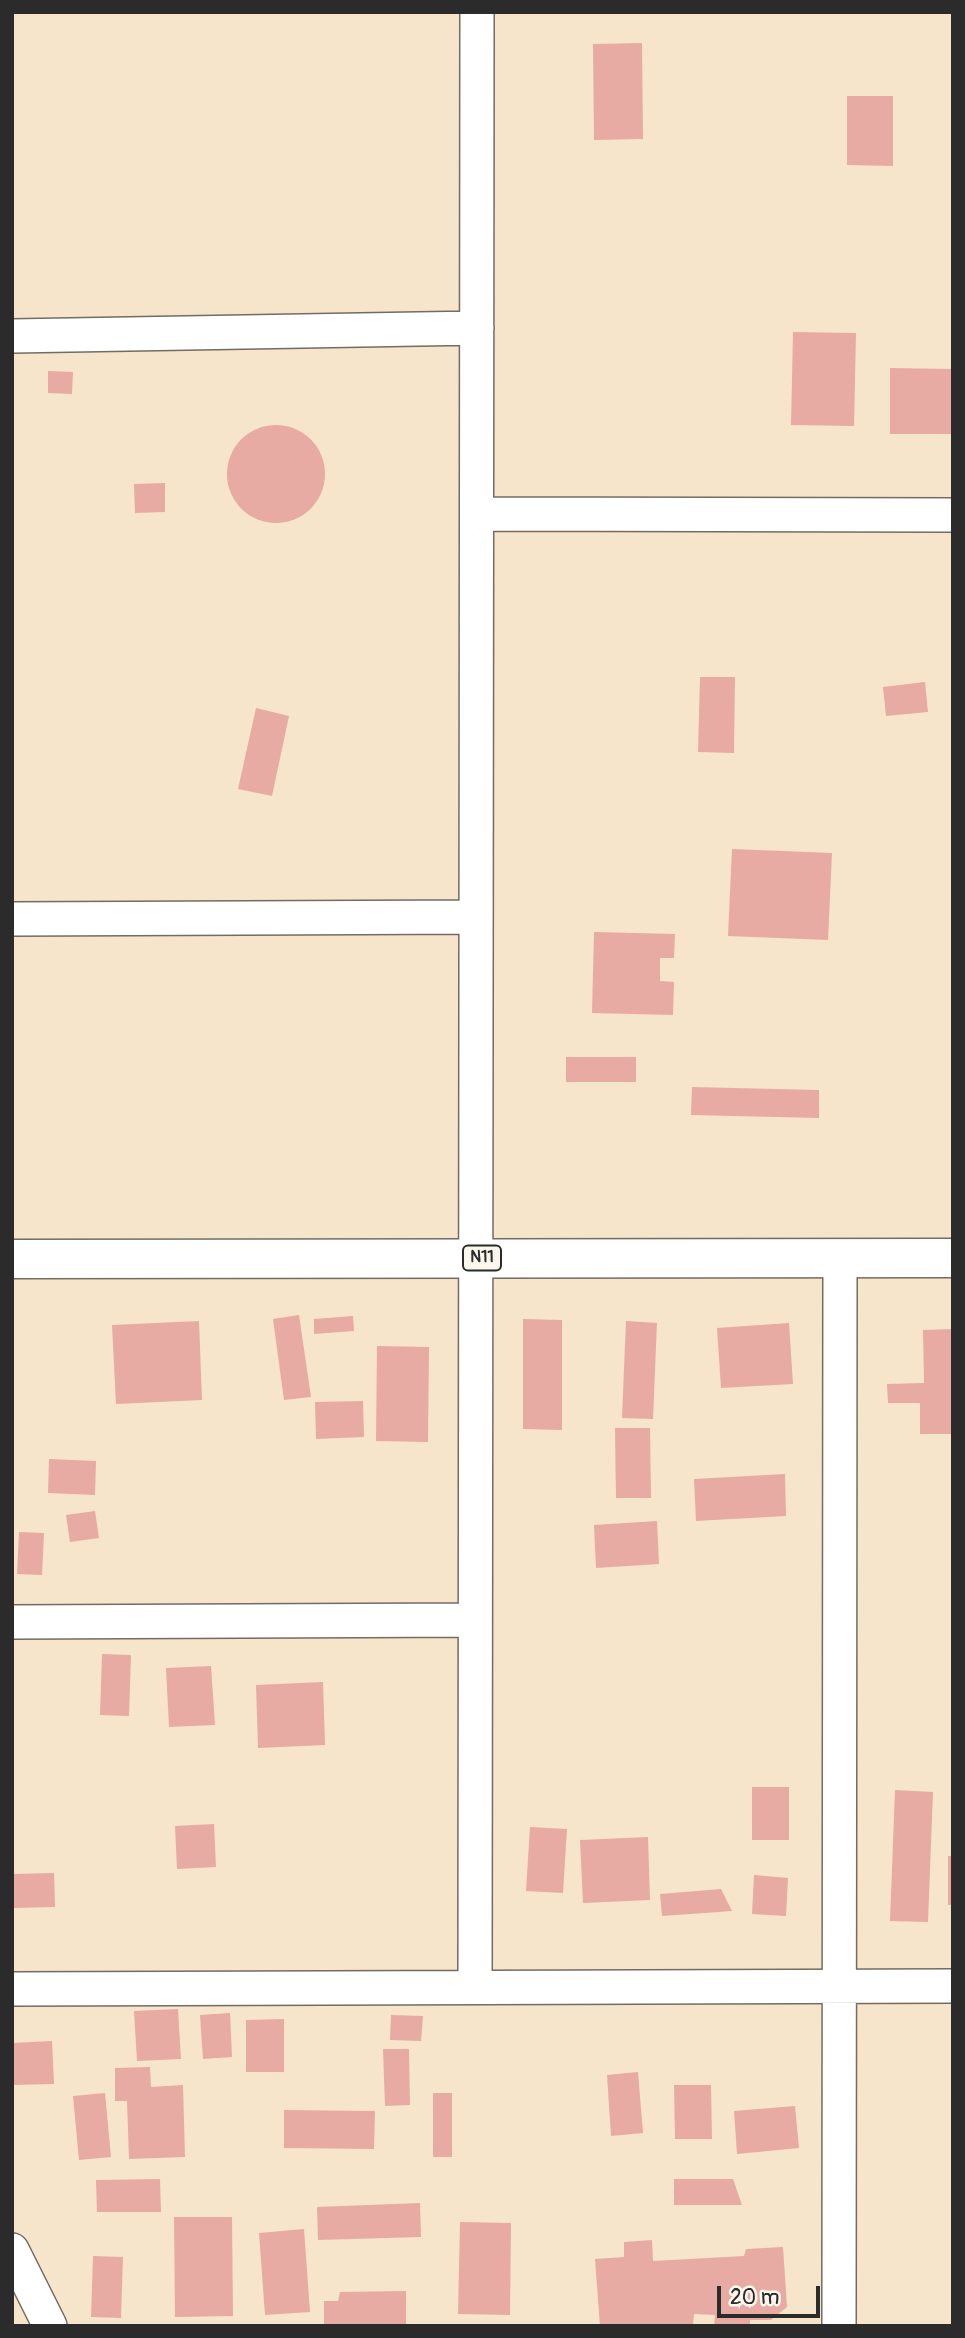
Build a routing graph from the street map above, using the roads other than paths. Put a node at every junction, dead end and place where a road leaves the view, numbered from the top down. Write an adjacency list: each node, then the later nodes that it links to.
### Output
1 (477, 12): 2 (street)
2 (477, 328): 3 (street); 4 (street)
3 (12, 336)
4 (478, 514): 5 (street); 6 (street)
5 (953, 515)
6 (476, 917): 7 (street); 8 (street)
7 (12, 919)
8 (474, 1258): 9 (main road, N11); 11 (main road, N11); 12 (street)
9 (840, 1258): 10 (main road, N11); 14 (street)
10 (953, 1258)
11 (12, 1259)
12 (475, 1620): 13 (street); 16 (street)
13 (12, 1622)
14 (839, 1986): 15 (street); 16 (street); 20 (street)
15 (953, 1986)
16 (475, 1987): 17 (street)
17 (12, 1989)
18 (12, 2250): 19 (street)
19 (50, 2326)
20 (839, 2326)

